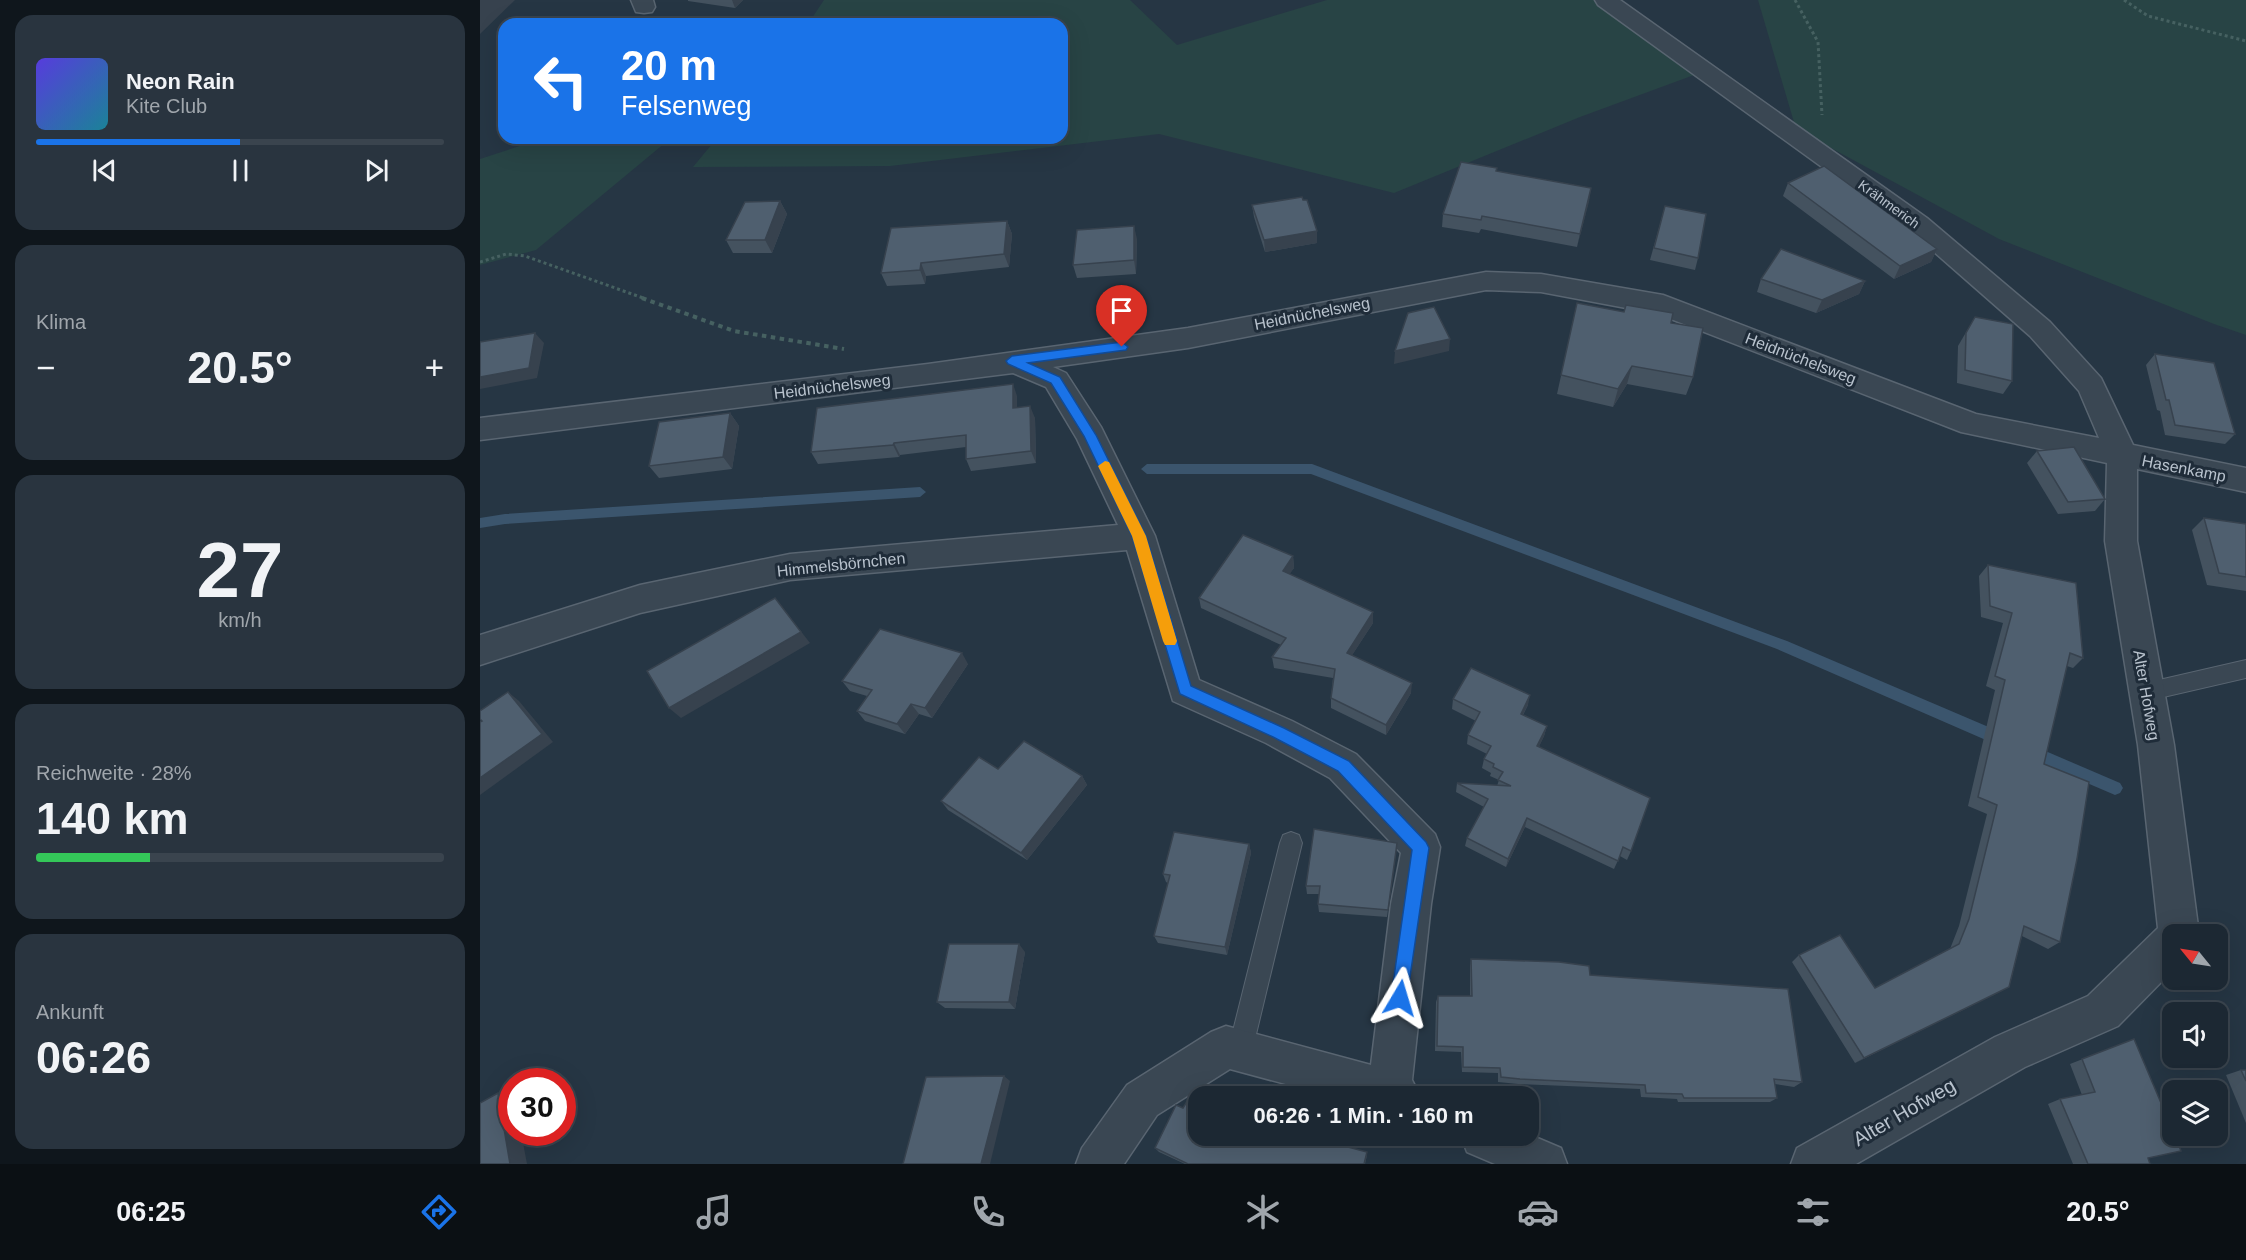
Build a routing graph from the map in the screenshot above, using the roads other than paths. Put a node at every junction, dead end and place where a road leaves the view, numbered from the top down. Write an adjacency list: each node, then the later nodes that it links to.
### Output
1 (1606, 0): 4 (street, Krähmerich)
2 (1012, 361): 3 (street, Heidnüchelsweg); 4 (street, Heidnüchelsweg); 6 (street)
3 (480, 429)
4 (2122, 455): 5 (street, Hasenkamp); 9 (street, Alter Hofweg)
5 (2246, 480)
6 (1139, 536): 7 (street, Himmelsbörnchen); 15 (street)
7 (480, 650)
8 (2246, 669): 9 (lane)
9 (2146, 692): 11 (street, Alter Hofweg)
10 (1291, 843): 13 (lane)
11 (2178, 924)
12 (2162, 952): 19 (street, Alter Hofweg)
13 (1240, 1051): 14 (street); 17 (street)
14 (1365, 1086)
15 (1395, 1086)
16 (1505, 1146): 18 (street)
17 (1098, 1164)
18 (1545, 1164)
19 (1813, 1164)

